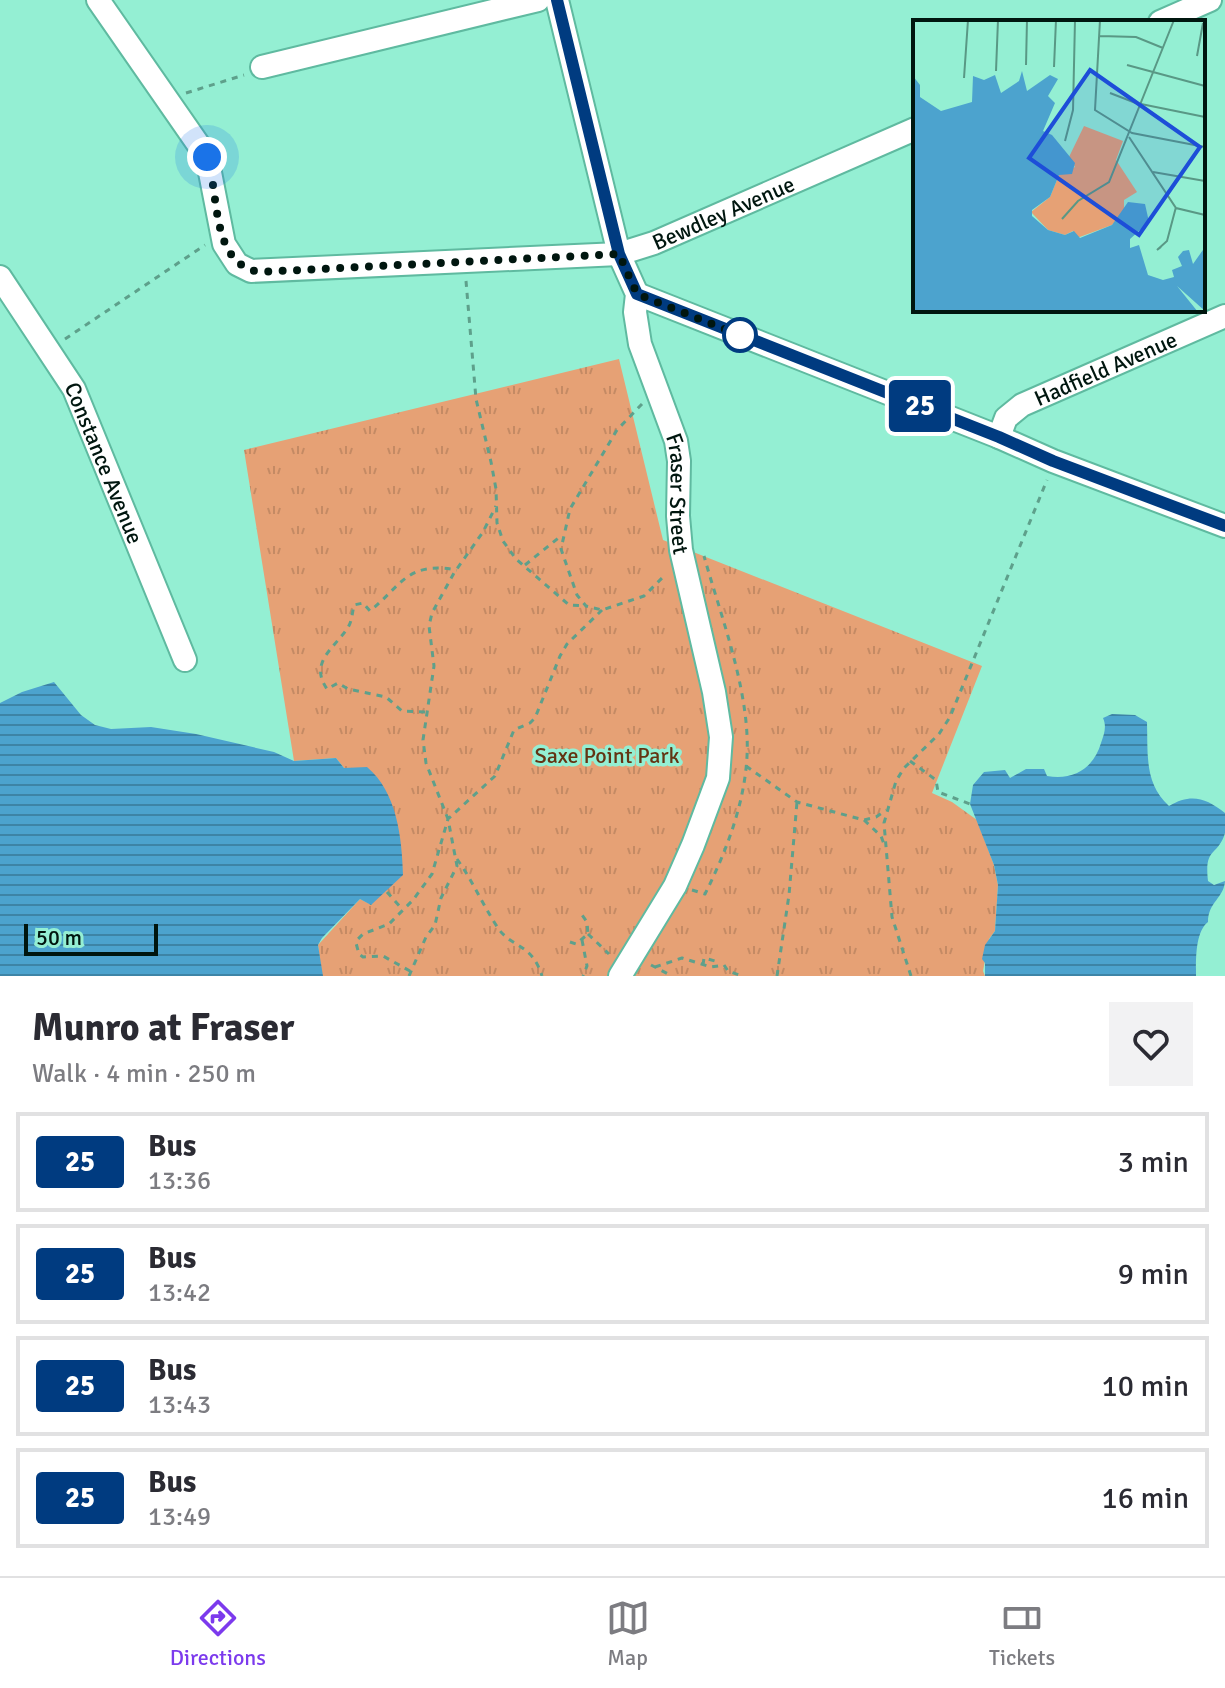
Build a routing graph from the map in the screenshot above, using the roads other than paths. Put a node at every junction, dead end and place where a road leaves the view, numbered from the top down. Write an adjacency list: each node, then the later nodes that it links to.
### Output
1 (98, 0): 8 (street, Bewdley Avenue)
2 (538, 0): 6 (street)
3 (557, 0): 8 (street, Fraser Street)
4 (1210, 0): 5 (street)
5 (1165, 20)
6 (262, 67)
7 (913, 130): 8 (street, Bewdley Avenue)
8 (619, 254): 10 (street, Fraser Street)
9 (0, 277): 14 (street, Constance Avenue)
10 (637, 294): 12 (street); 15 (street, Fraser Street)
11 (1225, 316): 12 (street, Hadfield Avenue)
12 (999, 437): 13 (street)
13 (1225, 526)
14 (185, 660)
15 (625, 968)

